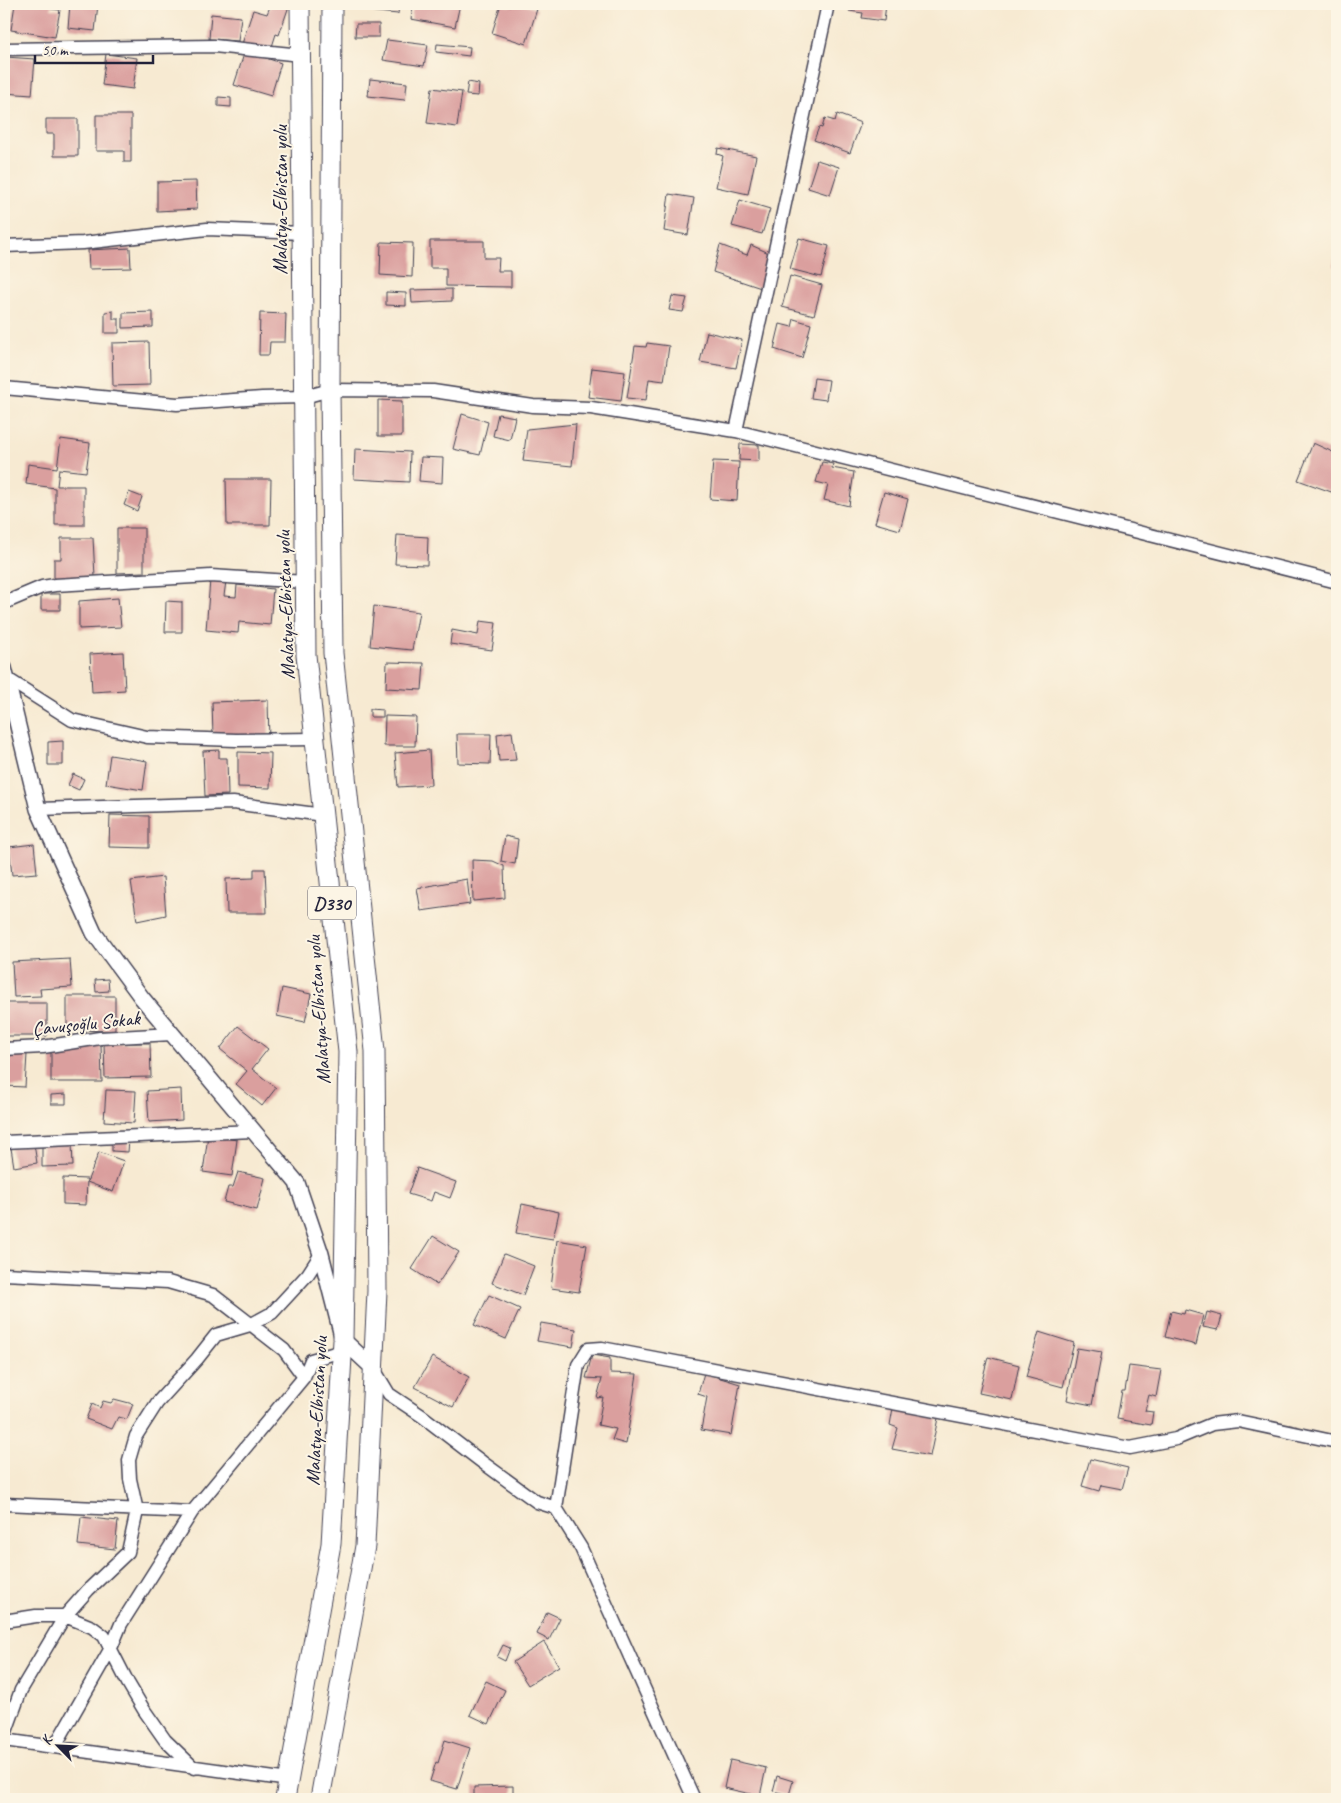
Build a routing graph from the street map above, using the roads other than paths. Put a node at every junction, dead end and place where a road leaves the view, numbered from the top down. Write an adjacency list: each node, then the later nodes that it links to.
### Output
1 (300, 4): 5 (main road, Malatya-Elbistan yolu / D330)
2 (332, 4): 9 (main road, D330)
3 (828, 4): 11 (street)
4 (4, 49): 5 (street)
5 (301, 55): 6 (main road, Malatya-Elbistan yolu / D330)
6 (302, 233): 7 (street); 10 (main road, Malatya-Elbistan yolu / D330)
7 (4, 246)
8 (4, 388): 10 (street)
9 (330, 390): 10 (street); 11 (street); 27 (main road, D330)
10 (304, 397): 12 (main road, Malatya-Elbistan yolu / D330)
11 (736, 431): 13 (street)
12 (305, 582): 14 (street); 16 (main road, Malatya-Elbistan yolu / D330)
13 (1337, 582)
14 (4, 603)
15 (5, 673): 16 (street); 17 (street)
16 (315, 738): 18 (main road, Malatya-Elbistan yolu / D330)
17 (38, 809): 18 (street); 19 (street)
18 (323, 815): 26 (main road, Malatya-Elbistan yolu / D330)
19 (172, 1034): 20 (street, Çavuşoğlu Sokak); 21 (street)
20 (4, 1048)
21 (253, 1132): 22 (street); 23 (street)
22 (4, 1142)
23 (321, 1254): 25 (street); 26 (street)
24 (4, 1274): 25 (street)
25 (250, 1325): 28 (street); 32 (street)
26 (342, 1346): 27 (street); 28 (street); 40 (main road, Malatya-Elbistan yolu / D330)
27 (373, 1368): 31 (street); 42 (main road, D330)
28 (304, 1377): 33 (street)
29 (1337, 1442): 31 (street)
30 (4, 1504): 32 (street)
31 (556, 1508): 43 (street)
32 (137, 1511): 33 (street); 34 (street)
33 (192, 1512): 36 (street)
34 (66, 1616): 35 (street); 36 (street); 37 (street)
35 (4, 1620)
36 (111, 1648): 38 (street); 39 (street)
37 (4, 1738): 38 (street)
38 (55, 1746): 39 (street)
39 (194, 1768): 40 (street)
40 (289, 1780): 41 (main road, Malatya-Elbistan yolu / D330)
41 (285, 1799)
42 (320, 1799)
43 (694, 1799)

